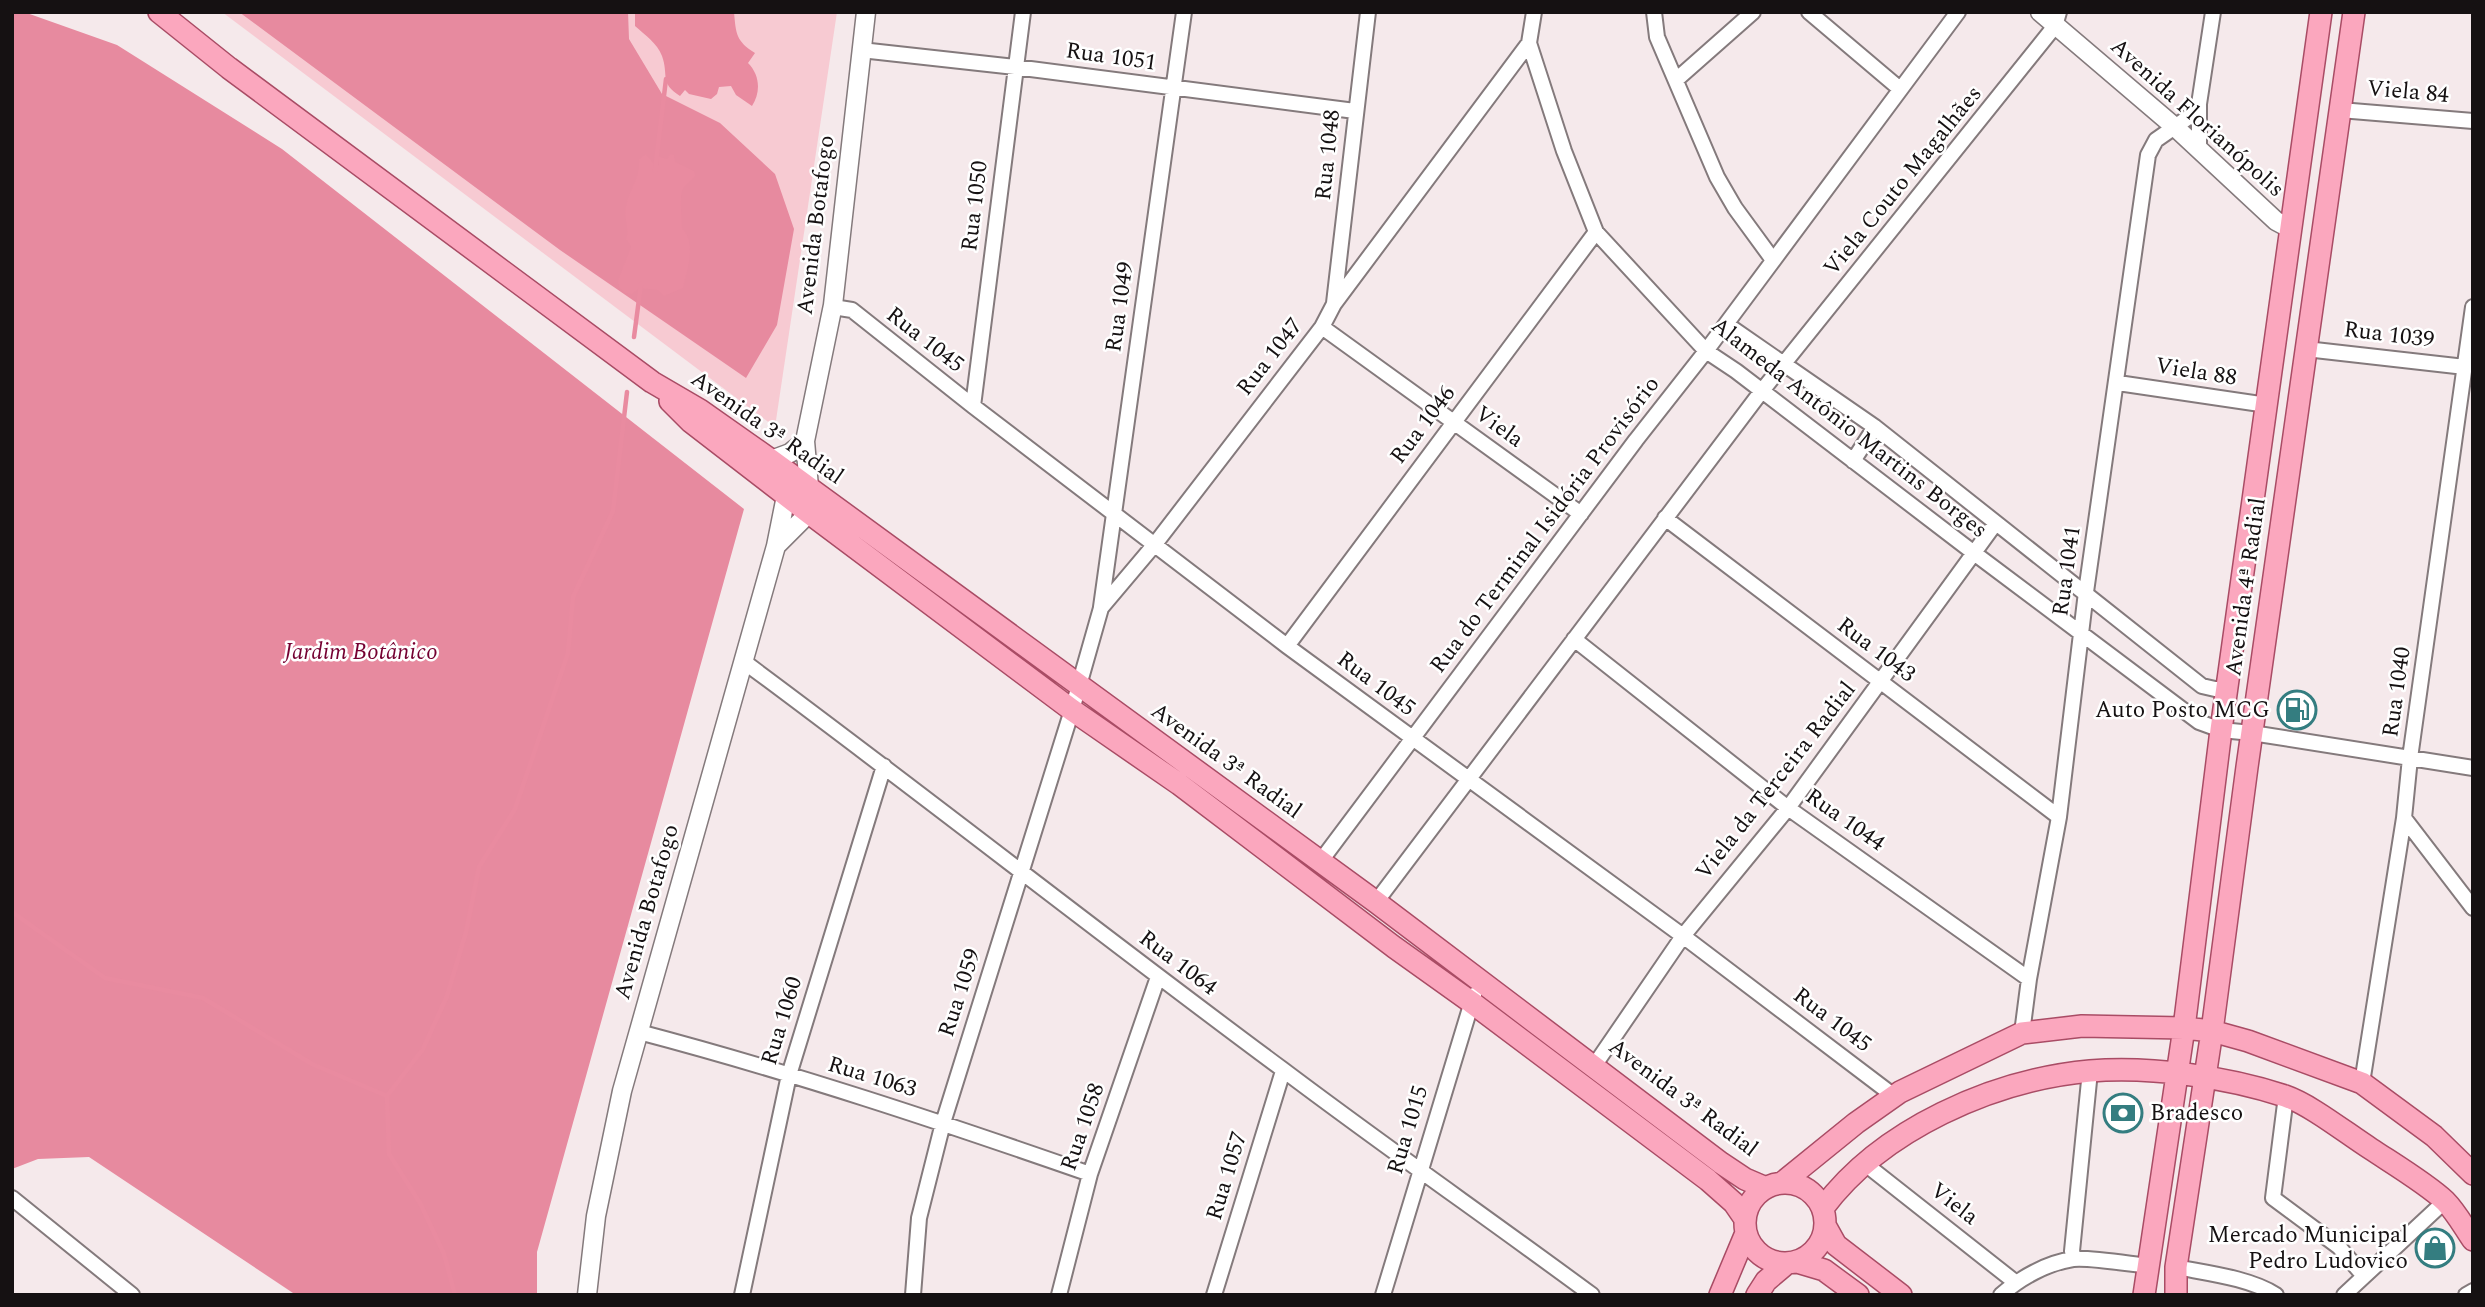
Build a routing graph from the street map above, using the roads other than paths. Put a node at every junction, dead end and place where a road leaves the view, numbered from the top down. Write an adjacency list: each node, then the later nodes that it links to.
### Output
1 (159, 12): 40 (main road, Avenida 3ª Radial)
2 (866, 12): 17 (street, Avenida Botafogo)
3 (1023, 12): 18 (street, Rua 1050)
4 (1184, 12): 20 (street, Rua 1049)
5 (1368, 12): 24 (street, Rua 1048)
6 (1534, 12): 16 (street, Alameda Antônio Martins Borges)
7 (1654, 12): 19 (street)
8 (1753, 12): 19 (street)
9 (1809, 12): 21 (street)
10 (1958, 12): 21 (street, Rua do Terminal Isidória Provisório)
11 (2040, 12): 15 (street, Avenida Florianópolis)
12 (2213, 12): 22 (street)
13 (2321, 12): 28 (main road, Avenida 4ª Radial)
14 (2354, 12): 23 (main road, Avenida 4ª Radial)
15 (2057, 19): 26 (street, Avenida Florianópolis); 38 (street, Viela Couto Magalhães)
16 (1529, 43): 29 (street, Alameda Antônio Martins Borges); 31 (street, Rua 1047)
17 (861, 50): 18 (street, Rua 1051); 32 (street, Avenida Botafogo)
18 (1015, 66): 20 (street, Rua 1051); 44 (street, Rua 1050)
19 (1676, 80): 30 (street)
20 (1173, 89): 24 (street, Rua 1051); 55 (street, Rua 1049)
21 (1900, 89): 30 (street, Rua do Terminal Isidória Provisório)
22 (2199, 104): 26 (street, Rua 1041); 27 (street)
23 (2340, 110): 25 (street, Viela 84); 36 (main road, Avenida 4ª Radial)
24 (1355, 111): 31 (street, Rua 1048)
25 (2473, 121)
26 (2176, 128): 27 (street, Avenida Florianópolis); 41 (street, Rua 1041)
27 (2199, 150): 28 (street, Avenida Florianópolis)
28 (2291, 229): 43 (main road, Avenida 4ª Radial)
29 (1596, 232): 37 (street, Alameda Antônio Martins Borges); 45 (street, Rua 1046)
30 (1773, 260): 34 (street, Rua do Terminal Isidória Provisório)
31 (1334, 304): 35 (street, Rua 1047)
32 (833, 307): 44 (street, Rua 1045); 49 (street, Avenida Botafogo)
33 (2473, 307): 39 (street, Rua 1040)
34 (1726, 324): 37 (street, Rua do Terminal Isidória Provisório); 38 (street, Alameda Antônio Martins Borges)
35 (1322, 327): 45 (street, Viela); 59 (street, Rua 1047)
36 (2306, 349): 39 (street, Rua 1039); 73 (main road, Avenida 4ª Radial)
37 (1706, 351): 42 (street, Alameda Antônio Martins Borges); 56 (street, Rua do Terminal Isidória Provisório)
38 (1786, 364): 42 (street); 46 (street, Alameda Antônio Martins Borges)
39 (2469, 364): 48 (street, Rua 1040)
40 (652, 383): 50 (main road, Avenida 3ª Radial); 53 (main road, Avenida 3ª Radial)
41 (2118, 383): 43 (street, Viela 88); 62 (street, Rua 1041)
42 (1762, 391): 51 (street, Alameda Antônio Martins Borges); 57 (street)
43 (2267, 405): 70 (main road, Avenida 4ª Radial)
44 (973, 406): 55 (street, Rua 1045)
45 (1454, 422): 56 (street, Viela); 66 (street, Rua 1046)
46 (1875, 427): 51 (street); 58 (street, Alameda Antônio Martins Borges)
47 (2473, 432): 48 (street)
48 (2456, 435): 75 (street, Rua 1040)
49 (805, 441): 50 (street); 52 (street, Avenida Botafogo)
50 (771, 460): 52 (main road, Avenida 3ª Radial)
51 (1853, 461): 61 (street, Alameda Antônio Martins Borges)
52 (809, 487): 69 (main road, Avenida 3ª Radial)
53 (786, 496): 54 (main road, Avenida 3ª Radial); 60 (street, Avenida Botafogo)
54 (809, 513): 60 (street, Avenida Botafogo); 71 (main road, Avenida 3ª Radial)
55 (1115, 514): 59 (street, Rua 1045); 63 (street, Rua 1049)
56 (1581, 514): 74 (street, Rua do Terminal Isidória Provisório)
57 (1665, 518): 65 (street); 68 (street, Rua 1043)
58 (1995, 524): 61 (street, Viela da Terceira Radial); 62 (street, Alameda Antônio Martins Borges)
59 (1155, 544): 63 (street, Rua 1047); 66 (street, Rua 1045)
60 (776, 546): 67 (street, Avenida Botafogo)
61 (1973, 554): 64 (street, Alameda Antônio Martins Borges); 68 (street, Viela da Terceira Radial)
62 (2086, 592): 64 (street, Rua 1041); 70 (street, Alameda Antônio Martins Borges)
63 (1101, 608): 69 (street, Rua 1047)
64 (2081, 632): 72 (street, Alameda Antônio Martins Borges); 81 (street, Rua 1041)
65 (1574, 639): 78 (street); 80 (street, Rua 1044)
66 (1287, 646): 74 (street, Rua 1045)
67 (743, 661): 76 (street, Rua 1064); 95 (street, Avenida Botafogo)
68 (1881, 682): 80 (street, Viela da Terceira Radial); 81 (street, Rua 1043)
69 (1079, 687): 71 (street, Rua 1047); 83 (main road, Avenida 3ª Radial)
70 (2227, 689): 72 (main road, Avenida 4ª Radial)
71 (1072, 710): 79 (main road, Avenida 3ª Radial); 84 (street, Rua 1059)
72 (2221, 730): 73 (street, Alameda Antônio Martins Borges); 93 (main road, Avenida 4ª Radial)
73 (2252, 733): 75 (street, Alameda Antônio Martins Borges); 94 (main road, Avenida 4ª Radial)
74 (1412, 739): 78 (street, Rua 1045); 83 (street, Rua do Terminal Isidória Provisório)
75 (2410, 758): 77 (street, Alameda Antônio Martins Borges); 82 (street, Rua 1040)
76 (884, 766): 84 (street, Rua 1064); 101 (street, Rua 1060)
77 (2473, 768)
78 (1468, 779): 85 (street); 87 (street, Rua 1045)
79 (1179, 784): 83 (main road); 88 (main road, Avenida 3ª Radial)
80 (1788, 808): 87 (street, Viela da Terceira Radial); 90 (street, Rua 1044)
81 (2059, 817): 90 (street, Rua 1041)
82 (2404, 818): 86 (street); 103 (street, Rua 1040)
83 (1320, 862): 85 (main road, Avenida 3ª Radial)
84 (1022, 874): 89 (street, Rua 1064); 106 (street, Rua 1059)
85 (1376, 902): 88 (main road); 91 (main road, Avenida 3ª Radial)
86 (2473, 908)
87 (1683, 936): 97 (street, Viela da Terceira Radial); 104 (street, Rua 1045)
88 (1394, 947): 92 (main road, Avenida 3ª Radial)
89 (1158, 977): 98 (street, Rua 1064); 110 (street, Rua 1058)
90 (2029, 979): 96 (street, Rua 1041)
91 (1480, 980): 92 (street, Rua 1015); 97 (main road, Avenida 3ª Radial)
92 (1471, 1002): 109 (street, Rua 1015); 116 (main road, Avenida 3ª Radial)
93 (2184, 1028): 94 (main road); 96 (main road); 100 (main road, Avenida 4ª Radial)
94 (2212, 1031): 102 (main road, Avenida 4ª Radial); 103 (main road)
95 (639, 1032): 101 (street, Rua 1063); 126 (street, Avenida Botafogo)
96 (2022, 1033): 104 (main road)
97 (1594, 1066): 112 (main road, Avenida 3ª Radial)
98 (1283, 1071): 109 (street, Rua 1064); 130 (street, Rua 1057)
99 (2090, 1071): 100 (main road); 107 (main road); 118 (street)
100 (2177, 1073): 102 (main road); 120 (main road, Avenida 4ª Radial)
101 (789, 1075): 106 (street, Rua 1063); 127 (street, Rua 1060)
102 (2204, 1077): 105 (main road); 121 (main road, Avenida 4ª Radial)
103 (2362, 1083): 111 (main road)
104 (1897, 1094): 107 (main road); 112 (main road)
105 (2286, 1097): 113 (main road); 122 (street)
106 (943, 1123): 110 (street, Rua 1063); 128 (street, Rua 1059)
107 (1921, 1124): 108 (main road)
108 (1864, 1163): 115 (main road); 123 (street, Viela)
109 (1420, 1169): 131 (street, Rua 1015); 132 (street, Rua 1064)
110 (1090, 1174): 129 (street, Rua 1058)
111 (2473, 1174)
112 (1774, 1186): 115 (main road); 116 (main road)
113 (2445, 1201): 117 (main road); 122 (street)
114 (14, 1203): 125 (street)
115 (1824, 1217): 119 (main road); 136 (main road)
116 (1746, 1226): 119 (main road); 133 (main road)
117 (2470, 1232)
118 (2074, 1259): 120 (street); 123 (street)
119 (1791, 1263): 134 (main road); 135 (main road)
120 (2149, 1266): 138 (main road, Avenida 4ª Radial)
121 (2176, 1267): 139 (main road, Avenida 4ª Radial); 140 (street)
122 (2363, 1275): 141 (street)
123 (2015, 1282): 137 (street)
124 (2473, 1291): 142 (street)
125 (132, 1295)
126 (587, 1295)
127 (742, 1295)
128 (914, 1295)
129 (1059, 1295)
130 (1214, 1295)
131 (1383, 1295)
132 (1592, 1295)
133 (1720, 1295)
134 (1757, 1295)
135 (1858, 1295)
136 (1901, 1295)
137 (2001, 1295)
138 (2144, 1295)
139 (2176, 1295)
140 (2276, 1295)
141 (2344, 1295)
142 (2466, 1295)

